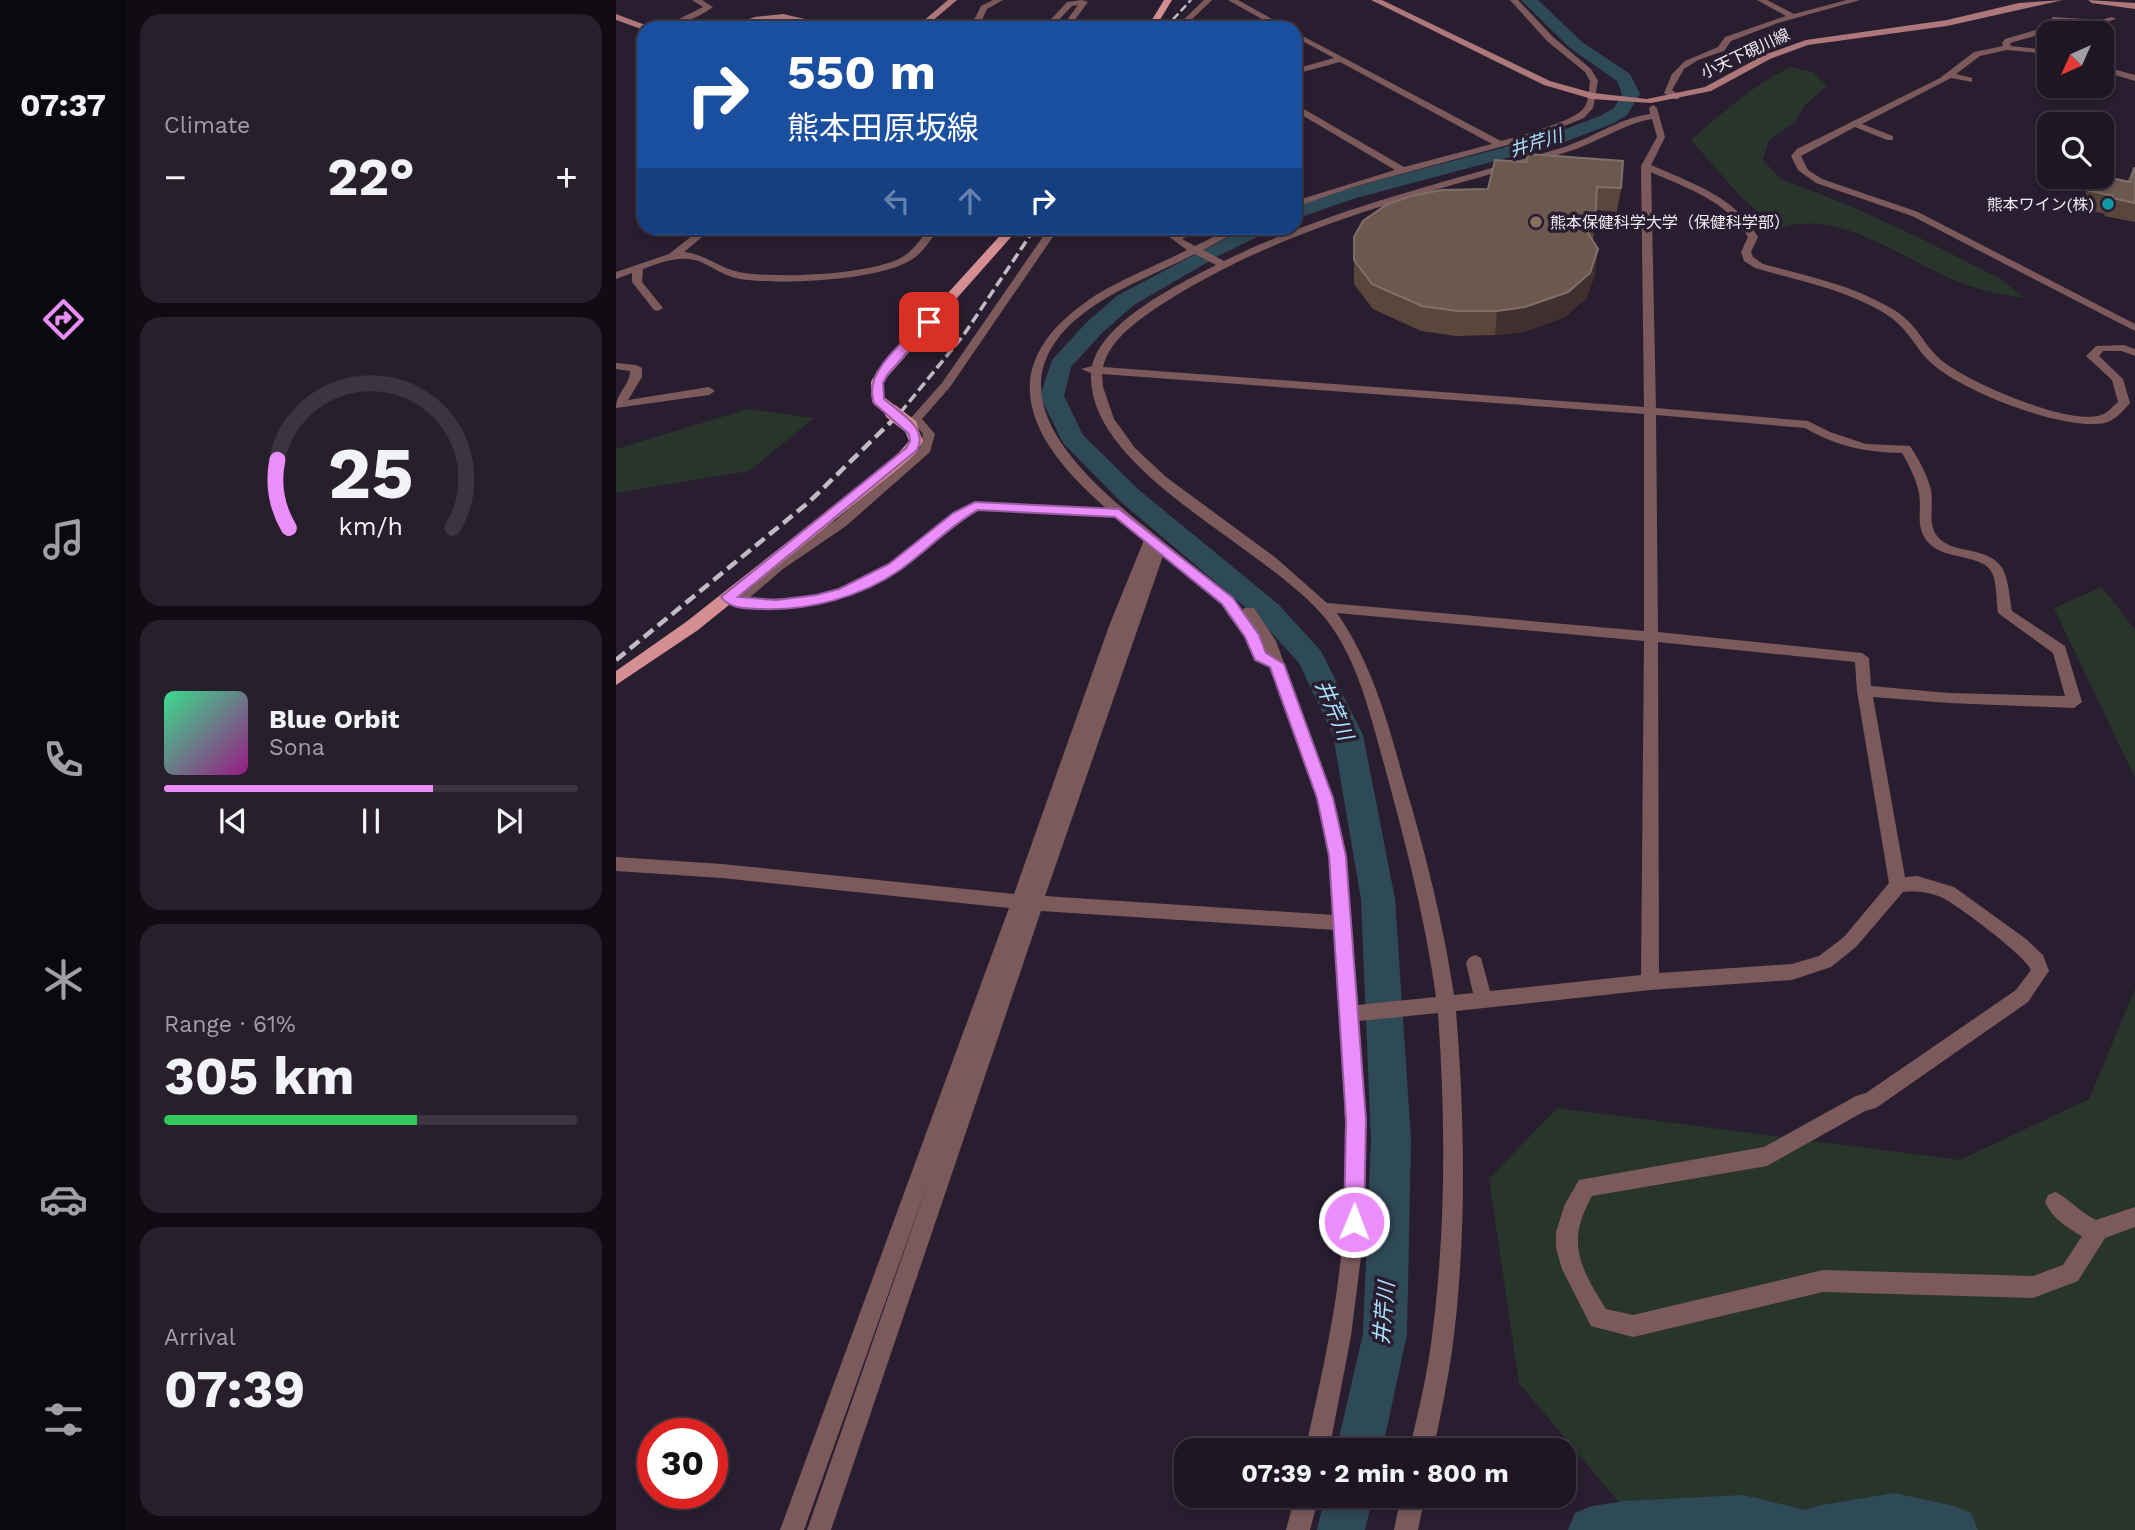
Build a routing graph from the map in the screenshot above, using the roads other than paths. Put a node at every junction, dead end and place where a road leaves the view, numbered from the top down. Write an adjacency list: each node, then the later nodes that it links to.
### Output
1 (696, 0): 17 (street)
2 (953, 0): 20 (main road)
3 (999, 0): 21 (street)
4 (1168, 0): 24 (main road)
5 (1208, 0): 25 (street)
6 (1232, 0): 26 (street)
7 (1375, 0): 41 (main road, 小天下硯川線)
8 (1514, 0): 41 (street)
9 (1760, 0): 14 (street)
10 (1856, 0): 14 (street)
11 (2059, 0): 42 (main road, 小天下硯川線)
12 (2092, 0): 13 (main road)
13 (2135, 6)
14 (1794, 17): 42 (street)
15 (616, 18): 27 (main road)
16 (2112, 19): 29 (street)
17 (680, 21)
18 (752, 21): 19 (main road)
19 (802, 21)
20 (928, 21)
21 (978, 21)
22 (1054, 21): 23 (street)
23 (1070, 21)
24 (1155, 21)
25 (1186, 21)
26 (1271, 21)
27 (637, 25)
28 (1302, 38): 32 (street)
29 (2008, 48): 30 (street); 31 (street)
30 (2037, 51)
31 (1979, 54): 33 (street); 36 (street)
32 (1341, 59): 34 (street); 49 (street)
33 (2000, 61)
34 (1302, 70)
35 (2114, 72): 37 (street)
36 (1947, 77): 38 (street); 39 (street); 40 (street)
37 (2135, 78)
38 (1969, 80)
39 (1958, 85)
40 (1913, 95): 43 (street); 47 (street)
41 (1595, 97): 44 (main road, 小天下硯川線); 49 (street)
42 (1676, 97): 44 (main road, 小天下硯川線)
43 (1923, 99)
44 (1643, 100): 46 (street)
45 (1302, 111): 51 (street)
46 (1656, 116): 50 (street); 53 (street)
47 (1854, 124): 48 (street); 69 (street)
48 (1890, 138)
49 (1501, 145): 51 (street)
50 (1646, 166): 70 (street); 74 (street)
51 (1404, 171): 52 (street)
52 (1302, 202)
53 (1302, 230)
54 (699, 235): 64 (street)
55 (929, 235): 64 (street)
56 (1007, 235): 77 (main road, bridge)
57 (1049, 235): 77 (street)
58 (1171, 235): 62 (street)
59 (1180, 235): 62 (street)
60 (1225, 235): 63 (street)
61 (1290, 235): 72 (street)
62 (1175, 238): 63 (street)
63 (1194, 250): 65 (street); 75 (street)
64 (672, 257): 66 (street)
65 (1221, 264)
66 (638, 268): 67 (street); 68 (street)
67 (616, 276)
68 (658, 308)
69 (2135, 328)
70 (2135, 353)
71 (616, 366): 73 (street)
72 (1092, 370): 74 (street); 78 (street)
73 (709, 391)
74 (1650, 412): 80 (street); 83 (street)
75 (1119, 513): 76 (street); 77 (street)
76 (1155, 542): 81 (street); 86 (street)
77 (732, 600): 82 (main road)
78 (1323, 607): 80 (street); 91 (street)
79 (1249, 611): 81 (street)
80 (1651, 638): 83 (street); 89 (street)
81 (1277, 664): 87 (street)
82 (616, 679)
83 (1864, 691): 85 (street)
84 (616, 864): 86 (street)
85 (1898, 885): 89 (street); 95 (street)
86 (1028, 903): 87 (street); 100 (street); 101 (street)
87 (1343, 923): 92 (street)
88 (1475, 963): 90 (street)
89 (1650, 982): 90 (street)
90 (1483, 999): 91 (street)
91 (1446, 1003): 92 (street); 97 (street)
92 (1353, 1014): 96 (street)
93 (2055, 1202): 95 (street)
94 (2135, 1217): 95 (street)
95 (2096, 1232)
96 (1320, 1438)
97 (1424, 1438)
98 (1304, 1508): 102 (street)
99 (1411, 1508): 103 (street)
100 (792, 1530)
101 (819, 1530)
102 (1298, 1530)
103 (1406, 1530)

